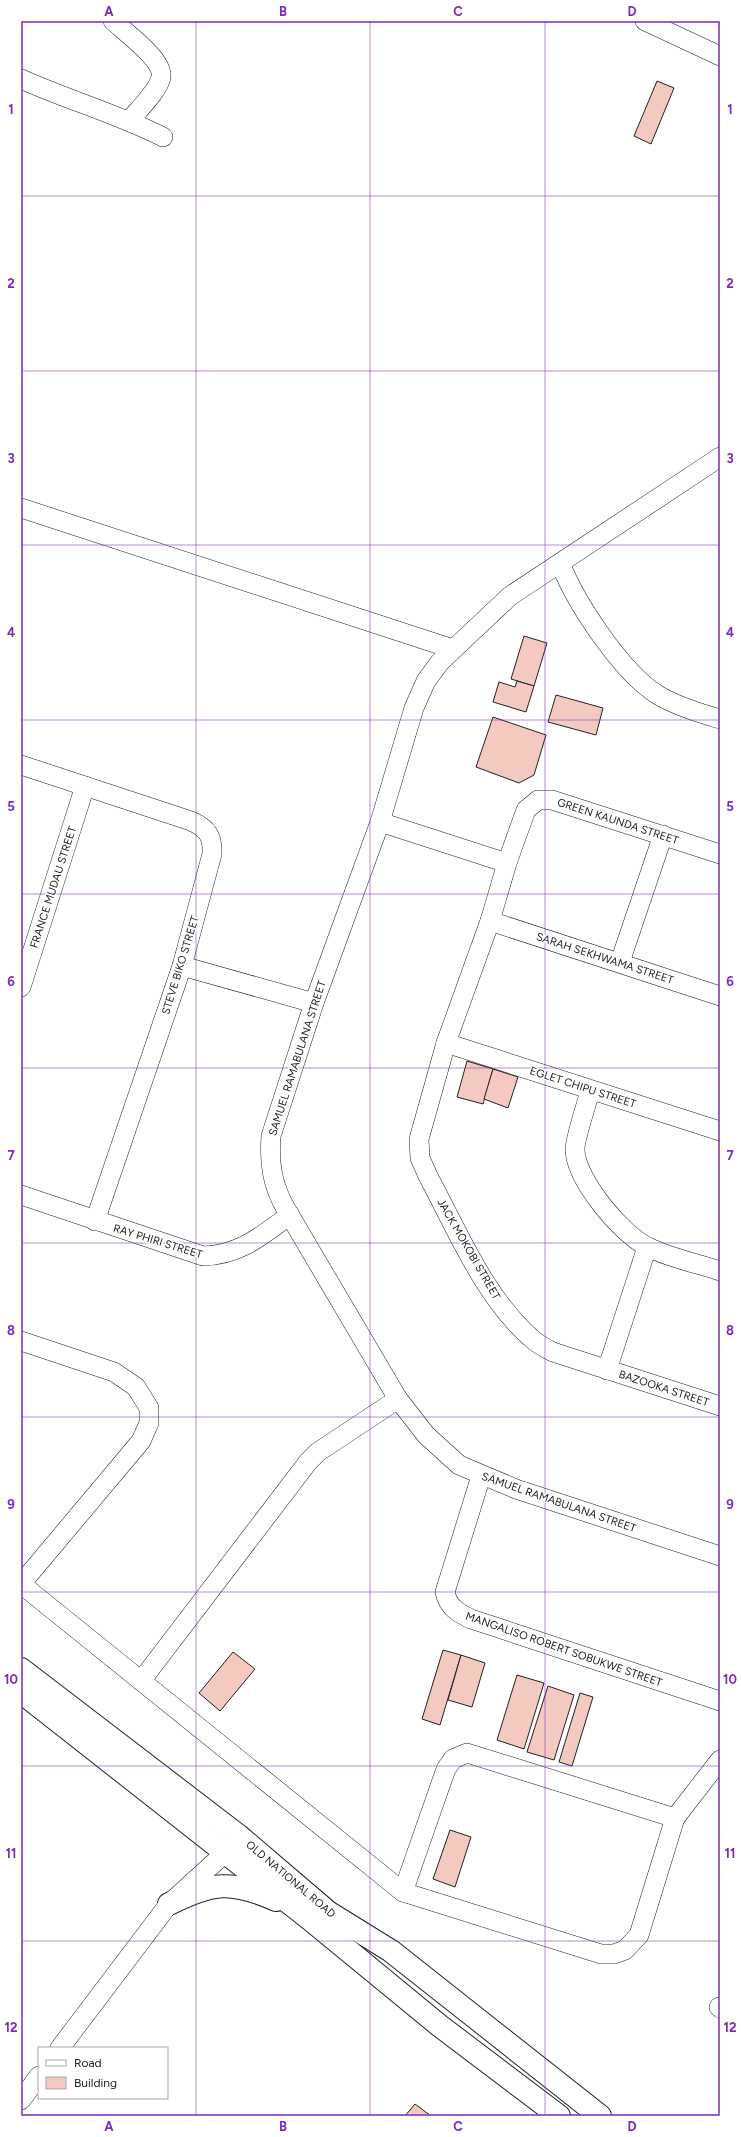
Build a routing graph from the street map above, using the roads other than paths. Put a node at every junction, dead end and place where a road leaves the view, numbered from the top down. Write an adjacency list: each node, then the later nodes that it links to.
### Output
1 (113, 21): 5 (street)
2 (645, 21): 3 (street)
3 (720, 56)
4 (21, 80): 5 (street)
5 (130, 120): 6 (street)
6 (163, 137)
7 (720, 457): 9 (street, SAMUEL RAMABULANA STREET)
8 (21, 508): 10 (street)
9 (561, 565): 10 (street, SAMUEL RAMABULANA STREET); 11 (street)
10 (453, 649): 14 (street, SAMUEL RAMABULANA STREET)
11 (720, 719)
12 (21, 765): 13 (street, STEVE BIKO STREET)
13 (86, 786): 20 (street, STEVE BIKO STREET); 21 (street, FRANCE MUDAU STREET)
14 (380, 822): 17 (street); 23 (street, SAMUEL RAMABULANA STREET)
15 (663, 835): 16 (street, GREEN KAUNDA STREET); 17 (street, GREEN KAUNDA STREET); 19 (street)
16 (720, 854)
17 (507, 863): 18 (street, JACK MOKOBI STREET)
18 (490, 921): 19 (street, SARAH SEKHWAMA STREET); 24 (street, JACK MOKOBI STREET)
19 (620, 962): 22 (street, SARAH SEKHWAMA STREET)
20 (182, 966): 23 (street); 29 (street, STEVE BIKO STREET)
21 (21, 987)
22 (720, 996)
23 (314, 1003): 28 (street, SAMUEL RAMABULANA STREET)
24 (446, 1042): 25 (street, EGLET CHIPU STREET); 33 (street, JACK MOKOBI STREET)
25 (590, 1090): 26 (street, EGLET CHIPU STREET); 30 (street)
26 (720, 1131)
27 (21, 1195): 29 (street, RAY PHIRI STREET)
28 (290, 1216): 29 (street, RAY PHIRI STREET); 34 (street, SAMUEL RAMABULANA STREET)
29 (94, 1221)
30 (647, 1247): 31 (street); 33 (street)
31 (720, 1271)
32 (21, 1340): 38 (street)
33 (607, 1370): 35 (street, BAZOOKA STREET)
34 (398, 1399): 36 (street, SAMUEL RAMABULANA STREET); 40 (street)
35 (720, 1406)
36 (481, 1476): 37 (street, SAMUEL RAMABULANA STREET); 42 (street, MANGALISO ROBERT SOBUKWE STREET)
37 (720, 1556)
38 (21, 1584): 40 (street)
39 (21, 1669): 45 (main road, OLD NATIONAL ROAD)
40 (141, 1681): 46 (street)
41 (21, 1692): 45 (main road, OLD NATIONAL ROAD)
42 (720, 1701)
43 (720, 1760): 44 (street)
44 (675, 1818): 46 (street); 46 (street)
45 (232, 1844): 47 (street); 48 (main road, OLD NATIONAL ROAD); 53 (main road, OLD NATIONAL ROAD)
46 (402, 1892)
47 (169, 1904): 48 (main road); 49 (street)
48 (298, 1910): 52 (main road, OLD NATIONAL ROAD)
49 (61, 2047)
50 (38, 2077): 51 (street)
51 (21, 2100)
52 (559, 2116)
53 (600, 2116)

